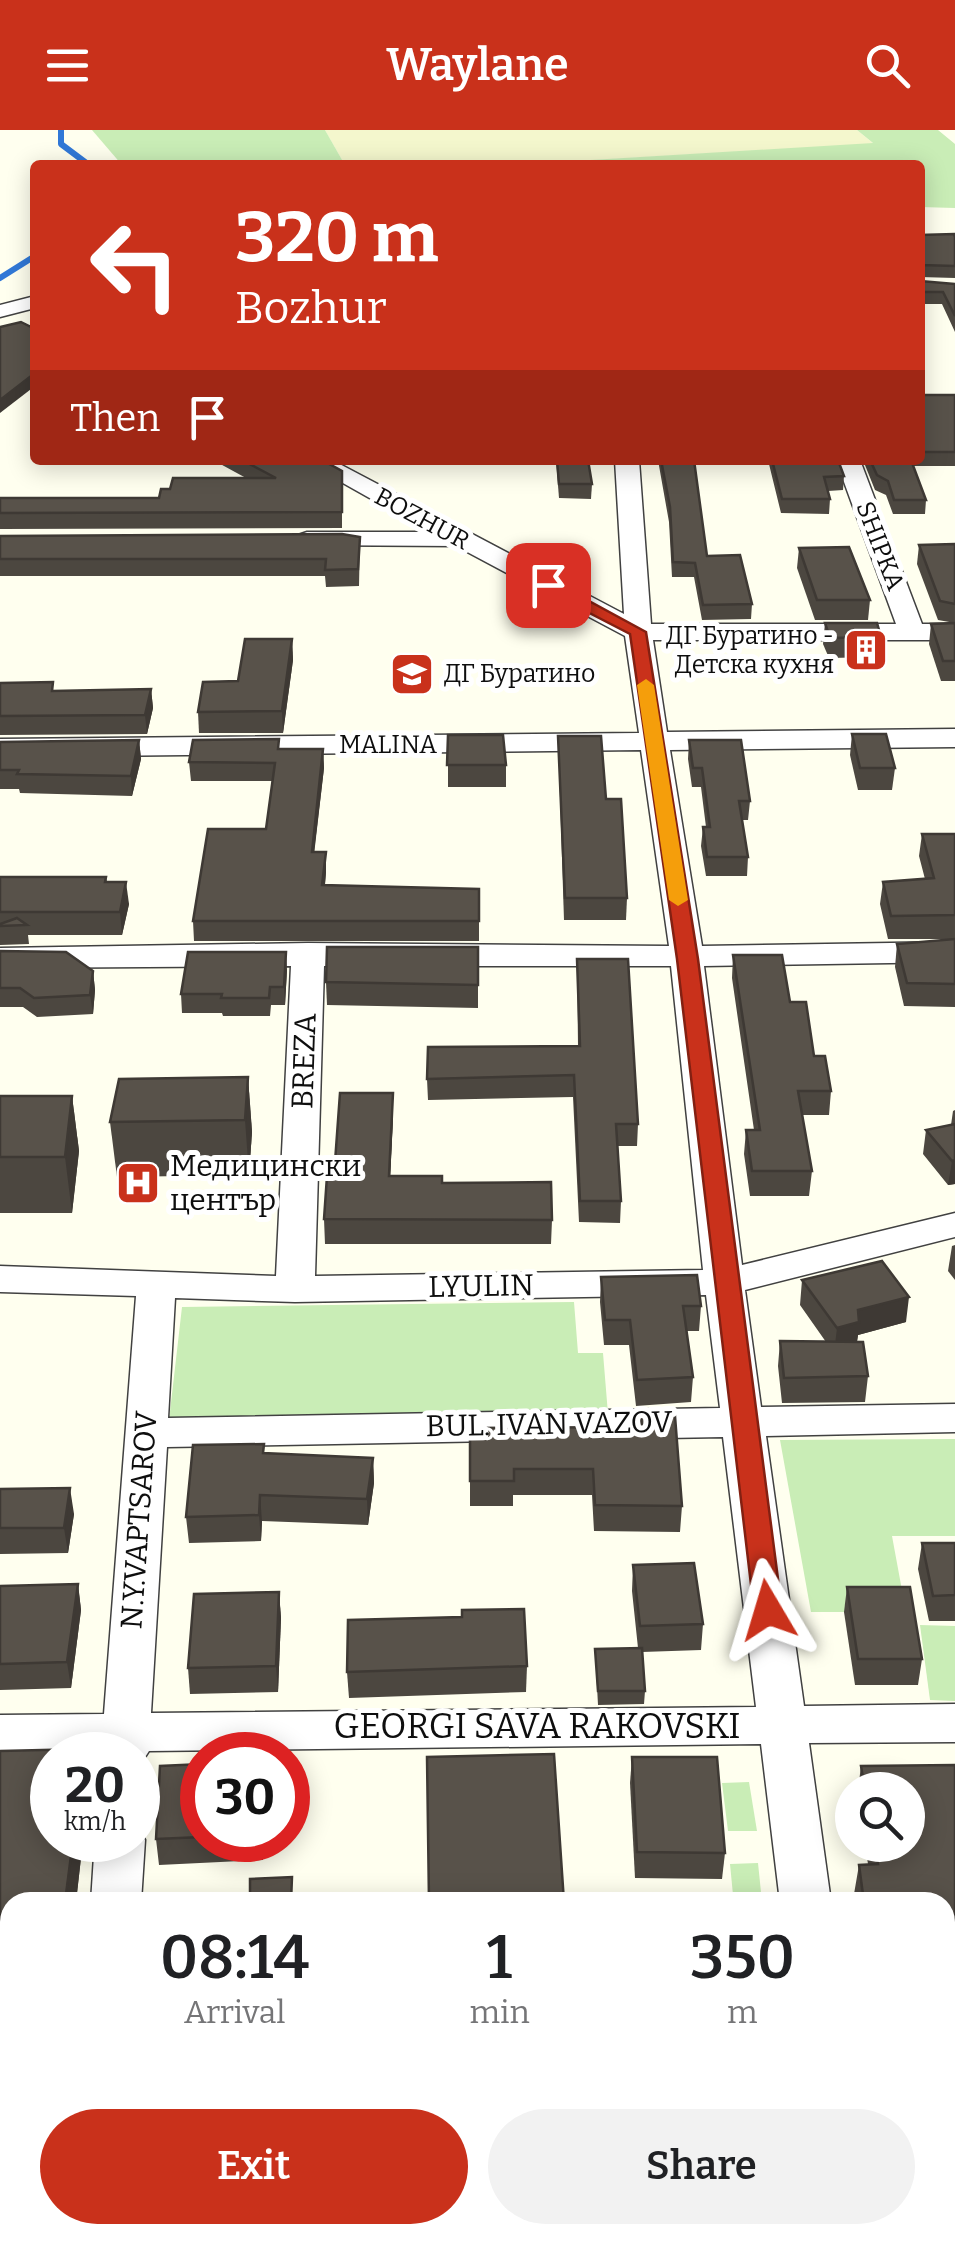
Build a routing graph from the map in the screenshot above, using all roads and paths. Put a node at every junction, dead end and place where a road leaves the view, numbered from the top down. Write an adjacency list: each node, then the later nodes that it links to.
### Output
1 (323, 465): 4 (street, BOZHUR)
2 (627, 465): 6 (street)
3 (850, 465): 7 (street, SHIPKA)
4 (459, 539): 5 (street); 6 (street, BOZHUR)
5 (280, 540)
6 (638, 632): 7 (street); 10 (street)
7 (912, 632): 8 (street)
8 (955, 632)
9 (955, 738): 10 (street, MALINA)
10 (654, 742): 11 (street, MALINA); 15 (street)
11 (0, 748)
12 (955, 952): 15 (street)
13 (308, 953): 14 (street); 15 (street); 20 (street, BREZA)
14 (0, 958)
15 (688, 959): 18 (street)
16 (955, 1225): 18 (street, LYULIN)
17 (0, 1278): 19 (street, LYULIN)
18 (724, 1282): 20 (street, LYULIN); 22 (street)
19 (156, 1286): 20 (street, LYULIN); 23 (street, N.Y.VAPTSAROV)
20 (295, 1289)
21 (955, 1418): 22 (street, BUL. IVAN VAZOV)
22 (743, 1420): 23 (street, BUL. IVAN VAZOV); 25 (street)
23 (144, 1433): 26 (street, N.Y.VAPTSAROV)
24 (955, 1723): 25 (street, GEORGI SAVA RAKOVSKI)
25 (783, 1724): 29 (street, GEORGI SAVA RAKOVSKI); 32 (street)
26 (127, 1732)
27 (0, 1734): 28 (street, GEORGI SAVA RAKOVSKI)
28 (30, 1736)
29 (160, 1741)
30 (119, 1862): 31 (street)
31 (117, 1892)
32 (805, 1892)

